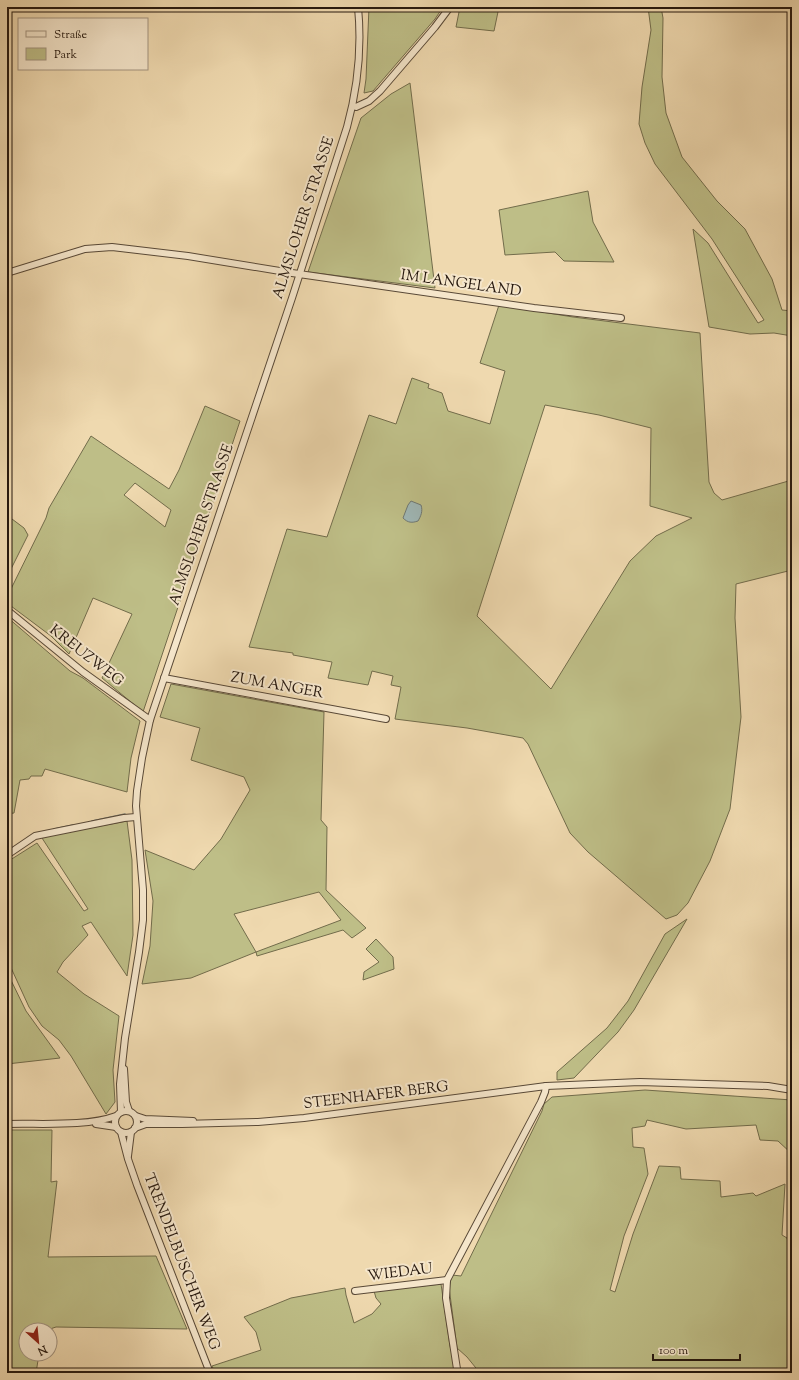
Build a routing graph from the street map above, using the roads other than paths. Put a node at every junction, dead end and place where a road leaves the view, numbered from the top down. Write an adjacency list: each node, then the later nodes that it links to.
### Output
1 (358, 7): 3 (street, ALMSLOHER STRASSE)
2 (450, 7): 3 (street)
3 (353, 106): 5 (street, ALMSLOHER STRASSE)
4 (7, 273): 5 (street, IM LANGELAND)
5 (299, 274): 6 (street, IM LANGELAND); 8 (street, ALMSLOHER STRASSE)
6 (621, 318)
7 (7, 610): 10 (street, KREUZWEG)
8 (164, 678): 9 (street, ZUM ANGER); 10 (street, ALMSLOHER STRASSE)
9 (386, 719)
10 (150, 720): 11 (street, ALMSLOHER STRASSE)
11 (136, 817): 12 (street); 13 (street, ALMSLOHER STRASSE)
12 (7, 855)
13 (124, 1061): 16 (street, ALMSLOHER STRASSE); 17 (street, ALMSLOHER STRASSE)
14 (546, 1086): 15 (street, STEENHAFER BERG); 20 (street, STEENHAFER BERG); 26 (street)
15 (792, 1090)
16 (129, 1111): 17 (street); 18 (street)
17 (118, 1114): 19 (street); 22 (street)
18 (136, 1116): 20 (street, STEENHAFER BERG); 23 (street)
19 (87, 1122): 21 (street); 22 (street)
20 (208, 1123): 23 (street, STEENHAFER BERG)
21 (7, 1124)
22 (116, 1127): 24 (street)
23 (133, 1130): 24 (street); 25 (street, TRENDELBUSCHER WEG)
24 (120, 1132): 25 (street, TRENDELBUSCHER WEG)
25 (128, 1160): 29 (street, TRENDELBUSCHER WEG)
26 (447, 1280): 27 (street, WIEDAU); 28 (street)
27 (355, 1291)
28 (458, 1369)
29 (210, 1373)

